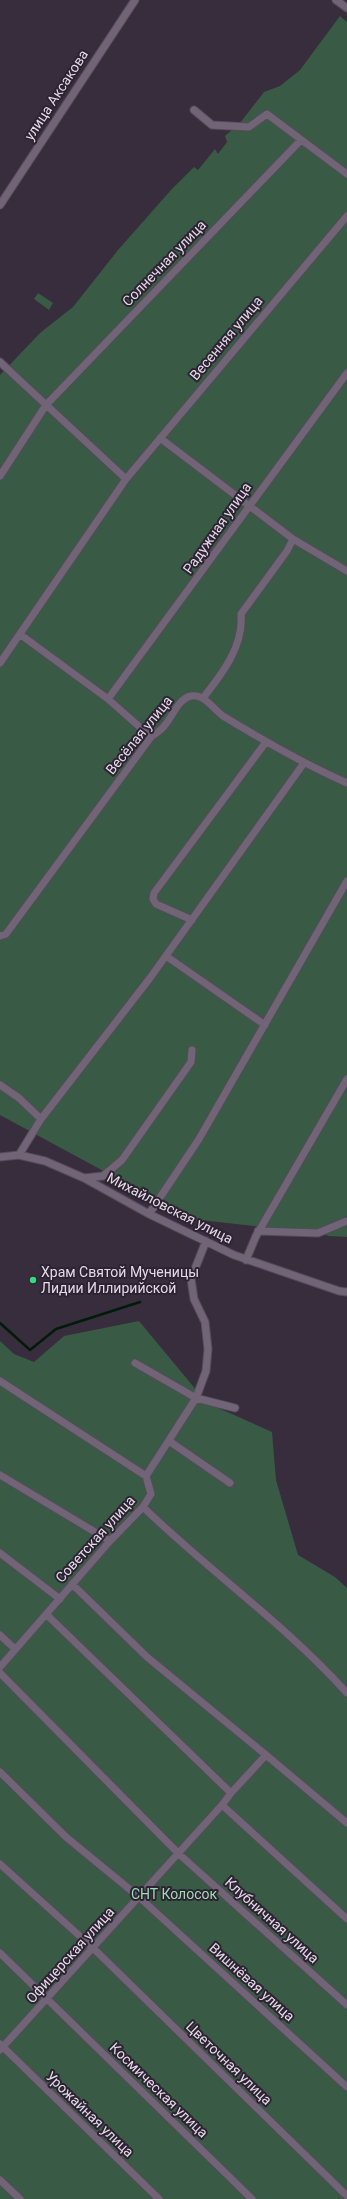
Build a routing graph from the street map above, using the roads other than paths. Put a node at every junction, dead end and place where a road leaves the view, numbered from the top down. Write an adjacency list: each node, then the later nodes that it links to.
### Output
1 (135, 0): 7 (street, улица Аксакова)
2 (336, 0): 3 (street)
3 (347, 8)
4 (194, 110): 5 (street)
5 (301, 140): 6 (street); 11 (street, Солнечная улица)
6 (347, 174)
7 (0, 205)
8 (347, 216): 12 (street, Весенняя улица)
9 (0, 362): 11 (street)
10 (347, 373): 15 (street, Радужная улица)
11 (46, 405): 13 (street, Солнечная улица); 14 (street)
12 (160, 438): 14 (street, Весенняя улица); 15 (street)
13 (0, 476)
14 (126, 479): 18 (street, Весенняя улица)
15 (251, 506): 16 (street); 21 (street, Радужная улица)
16 (293, 539): 17 (street); 20 (street)
17 (347, 571)
18 (21, 635): 19 (street, Весенняя улица); 21 (street)
19 (0, 663)
20 (203, 698): 22 (street, Весёлая улица); 23 (street)
21 (108, 699): 22 (street)
22 (151, 737): 28 (street, Весёлая улица)
23 (266, 742): 24 (street); 27 (street)
24 (304, 763): 25 (street); 27 (street)
25 (347, 784)
26 (347, 881): 30 (street)
27 (192, 920): 29 (street)
28 (3, 935)
29 (166, 956): 30 (street); 34 (street)
30 (265, 1025): 38 (street)
31 (192, 1050): 37 (street)
32 (347, 1080): 40 (street)
33 (0, 1085): 34 (street)
34 (41, 1119): 35 (street)
35 (19, 1155): 36 (street, Михайловская улица); 37 (street, Михайловская улица)
36 (0, 1157)
37 (84, 1178): 38 (street, Михайловская улица)
38 (149, 1214): 41 (street, Михайловская улица)
39 (347, 1221): 40 (street)
40 (258, 1231): 42 (street)
41 (206, 1241): 42 (street, Михайловская улица); 46 (street)
42 (246, 1260): 43 (street, Михайловская улица)
43 (347, 1292)
44 (135, 1364): 46 (street)
45 (0, 1381): 50 (street)
46 (196, 1398): 47 (street); 48 (street)
47 (235, 1408)
48 (170, 1441): 50 (street); 51 (street)
49 (0, 1475): 53 (street)
50 (146, 1476): 52 (street, Советская улица)
51 (230, 1483)
52 (143, 1507): 53 (street, Советская улица); 62 (street)
53 (110, 1540): 55 (street, Советская улица)
54 (0, 1553): 56 (street)
55 (72, 1584): 56 (street, Советская улица); 63 (street)
56 (60, 1599): 57 (street, Советская улица)
57 (47, 1615): 59 (street, Советская улица); 65 (street)
58 (0, 1635): 59 (street)
59 (15, 1649): 60 (street, Советская улица)
60 (0, 1667)
61 (0, 1674): 68 (street, Клубничная улица)
62 (347, 1693)
63 (266, 1754): 65 (street, Офицерская улица); 67 (street)
64 (0, 1772): 70 (street, Вишнёвая улица)
65 (231, 1793): 66 (street, Офицерская улица)
66 (222, 1805): 68 (street, Офицерская улица); 71 (street)
67 (347, 1823)
68 (179, 1854): 70 (street, Офицерская улица); 75 (street, Клубничная улица)
69 (0, 1864): 72 (street, Цветочная улица)
70 (139, 1897): 72 (street, Офицерская улица); 77 (street, Вишнёвая улица)
71 (347, 1919)
72 (93, 1948): 74 (street, Офицерская улица); 79 (street, Цветочная улица)
73 (0, 1953): 74 (street, Космическая улица)
74 (48, 2000): 76 (street, Офицерская улица); 82 (street, Космическая улица)
75 (347, 2005)
76 (1, 2047): 81 (street, Урожайная улица)
77 (347, 2087)
78 (0, 2180): 80 (street)
79 (347, 2196)
80 (20, 2199)
81 (159, 2199)
82 (252, 2199)

